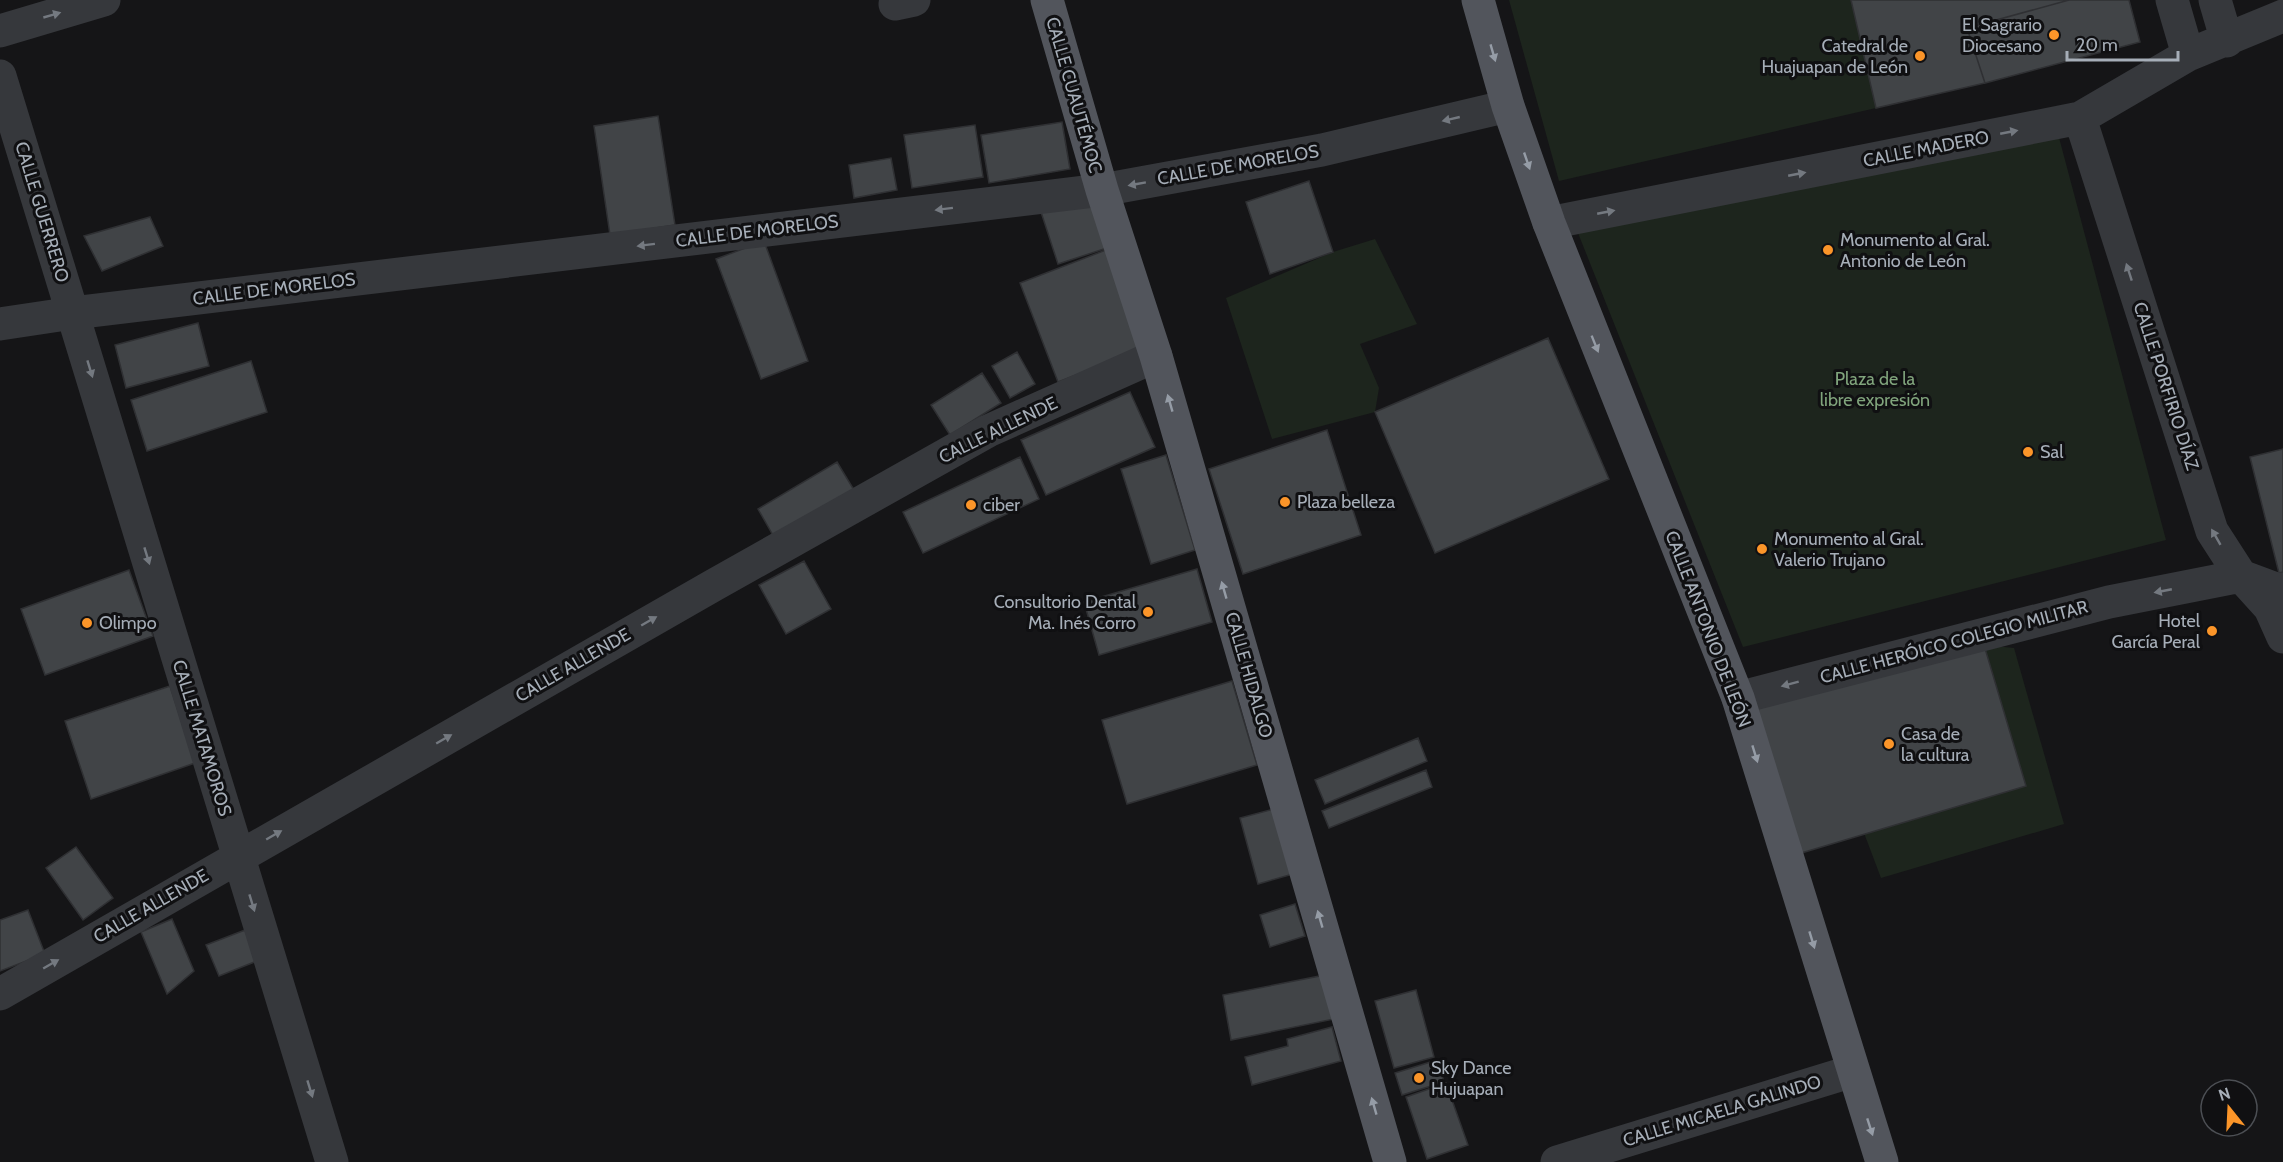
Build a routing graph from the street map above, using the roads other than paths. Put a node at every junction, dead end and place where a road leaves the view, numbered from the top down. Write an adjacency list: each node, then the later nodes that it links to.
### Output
1 (104, 0): 7 (street, one-way to 1)
2 (1047, 0): 13 (main road, CALLE CUAUTÉMOC)
3 (1478, 0): 11 (main road, CALLE ANTONIO DE LEÓN, one-way to 11)
4 (2172, 0): 9 (street)
5 (2215, 0): 8 (street)
6 (2283, 16): 8 (street, CALLE MADERO)
7 (0, 31)
8 (2227, 41): 9 (street, CALLE MADERO)
9 (2188, 55): 12 (street, CALLE MADERO)
10 (0, 76): 15 (street, CALLE GUERRERO)
11 (1508, 106): 13 (street, CALLE DE MORELOS, one-way to 13); 14 (main road, CALLE ANTONIO DE LEÓN, one-way to 14)
12 (2080, 118): 14 (street, CALLE MADERO, one-way to 12); 18 (street, CALLE PORFIRIO DÍAZ, one-way to 12)
13 (1102, 190): 15 (street, CALLE DE MORELOS, one-way to 15); 17 (main road, CALLE HIDALGO)
14 (1549, 223): 21 (main road, CALLE ANTONIO DE LEÓN, one-way to 21)
15 (73, 313): 16 (street, CALLE DE MORELOS); 22 (street, CALLE MATAMOROS, one-way to 22)
16 (0, 324)
17 (1156, 356): 22 (street, CALLE ALLENDE, one-way to 17); 26 (main road, CALLE HIDALGO, one-way to 17)
18 (2241, 576): 19 (street); 20 (street, CALLE PORFIRIO DÍAZ); 21 (street, CALLE HERÓICO COLEGIO MILITAR, one-way to 21)
19 (2283, 589)
20 (2283, 637)
21 (1738, 698): 24 (main road, CALLE ANTONIO DE LEÓN, one-way to 24)
22 (237, 856): 23 (street, CALLE ALLENDE, one-way to 22); 25 (street, CALLE MATAMOROS, one-way to 25)
23 (0, 994)
24 (1853, 1071): 27 (street, CALLE MICAELA GALINDO); 28 (main road, CALLE ANTONIO DE LEÓN, one-way to 28)
25 (332, 1162)
26 (1390, 1162)
27 (1557, 1162)
28 (1882, 1162)

